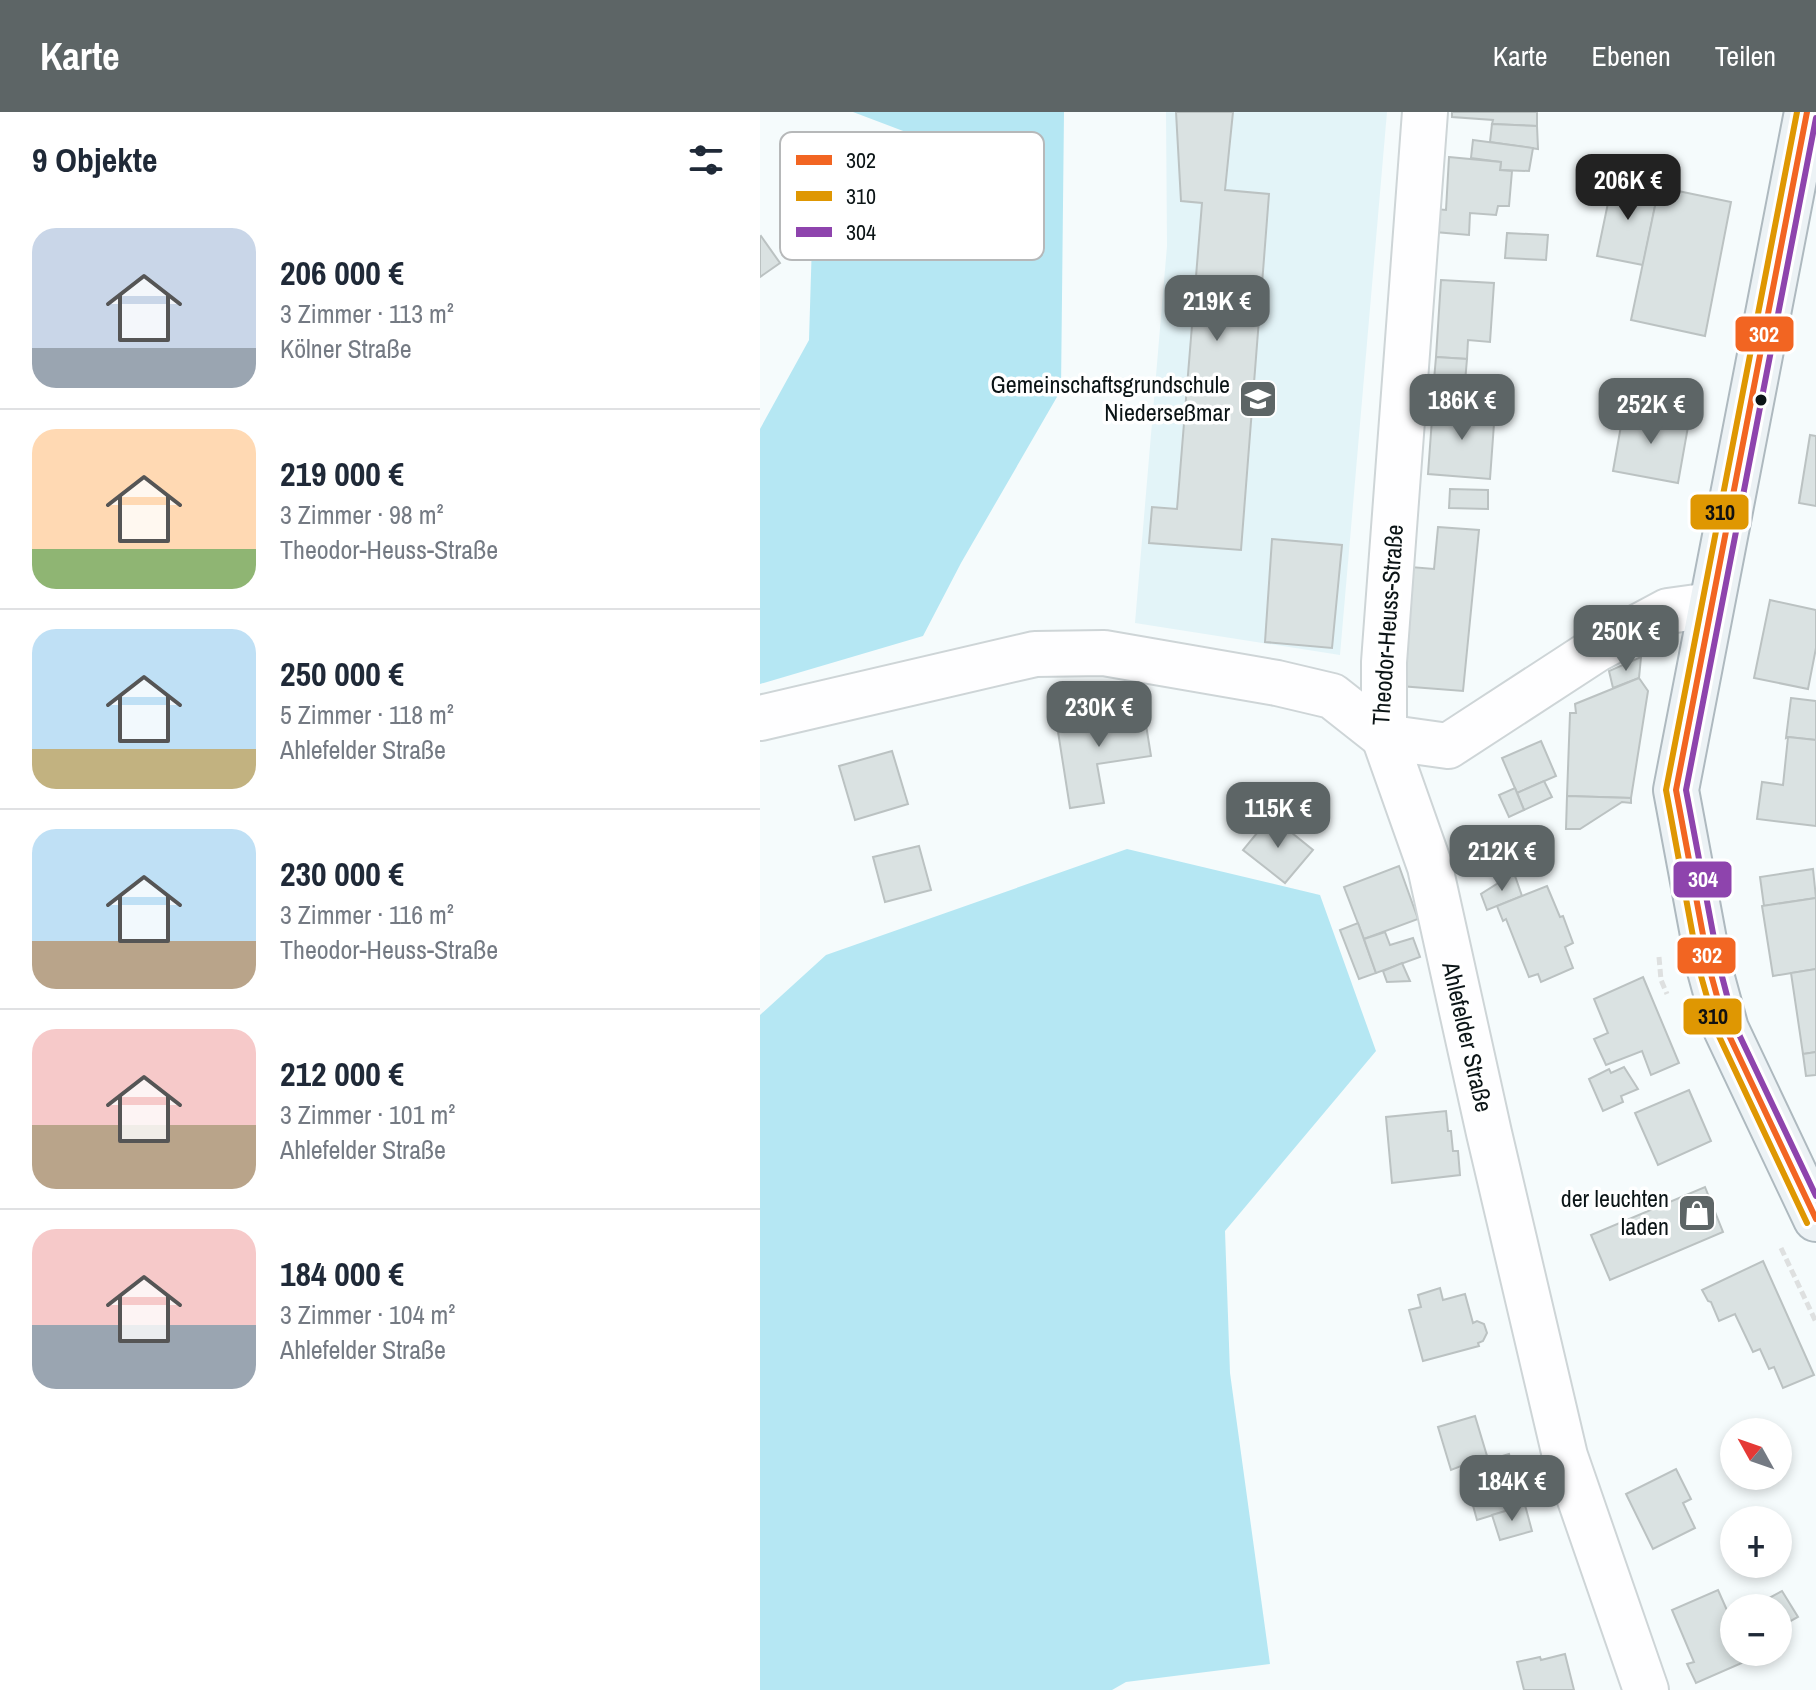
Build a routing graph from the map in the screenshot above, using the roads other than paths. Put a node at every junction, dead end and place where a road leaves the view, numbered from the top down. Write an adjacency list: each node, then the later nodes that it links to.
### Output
1 (1425, 112): 5 (street, Theodor-Heuss-Straße)
2 (1807, 112): 3 (main road)
3 (1711, 605): 5 (street); 6 (main road)
4 (760, 718): 5 (street, Theodor-Heuss-Straße)
5 (1384, 737): 7 (street, Ahlefelder Straße)
6 (1816, 1219)
7 (1646, 1690)

